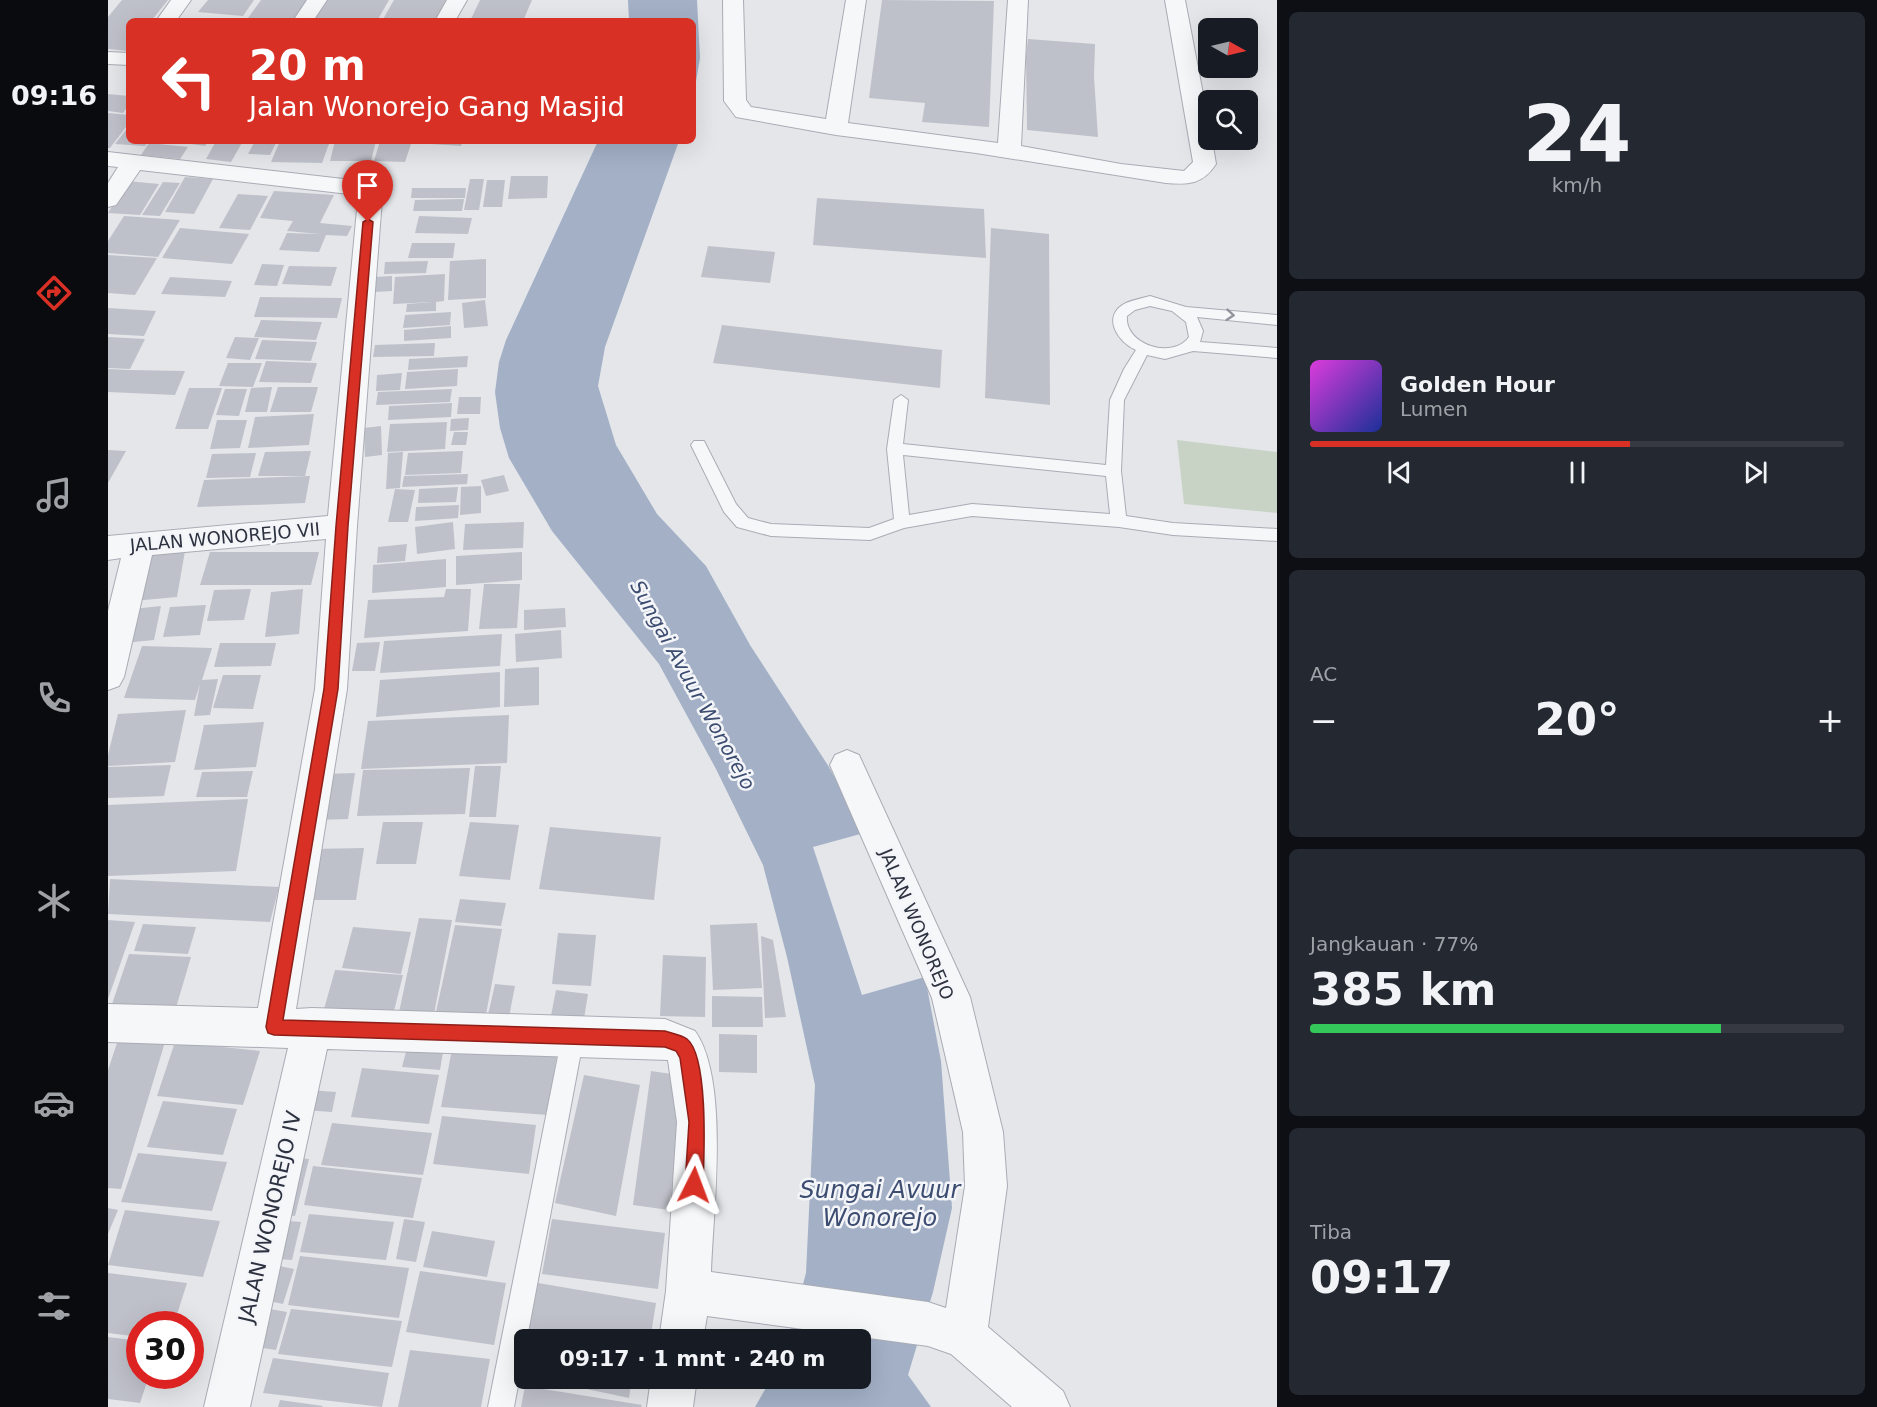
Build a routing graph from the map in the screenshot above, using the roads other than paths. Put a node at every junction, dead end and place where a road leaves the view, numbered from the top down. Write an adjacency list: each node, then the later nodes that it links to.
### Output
1 (181, 0): 8 (street)
2 (317, 0): 9 (street)
3 (457, 0): 10 (street)
4 (733, 0): 13 (street)
5 (856, 0): 13 (street)
6 (1018, 0): 14 (street)
7 (1175, 0): 14 (street)
8 (168, 18)
9 (305, 18)
10 (447, 18)
11 (108, 57): 12 (street)
12 (126, 60)
13 (836, 128): 14 (street)
14 (1009, 151)
15 (121, 160): 16 (street); 28 (street, JALAN WONOREJO IV)
16 (108, 200)
17 (1182, 311): 18 (lane, one-way to 18); 19 (lane); 20 (lane)
18 (1277, 320)
19 (1192, 346): 20 (lane); 21 (lane)
20 (1144, 349): 25 (lane)
21 (1277, 353)
22 (901, 400): 24 (lane)
23 (699, 445): 27 (lane)
24 (895, 449): 25 (lane); 27 (lane)
25 (1113, 471): 26 (lane)
26 (1119, 521): 27 (lane); 29 (lane)
27 (902, 522)
28 (342, 526): 30 (street, JALAN WONOREJO VII); 35 (street, JALAN WONOREJO IV)
29 (1277, 535)
30 (139, 546): 31 (street, JALAN WONOREJO VII); 32 (street)
31 (108, 548)
32 (108, 676)
33 (848, 765): 39 (street, JALAN WONOREJO)
34 (108, 1023): 35 (street)
35 (293, 1027): 36 (street); 41 (street, JALAN WONOREJO IV)
36 (573, 1036): 37 (street); 42 (lane)
37 (688, 1291): 38 (street); 39 (street)
38 (683, 1329)
39 (946, 1330): 44 (street)
40 (672, 1389): 43 (street)
41 (227, 1407)
42 (501, 1407)
43 (670, 1407)
44 (1047, 1407)

